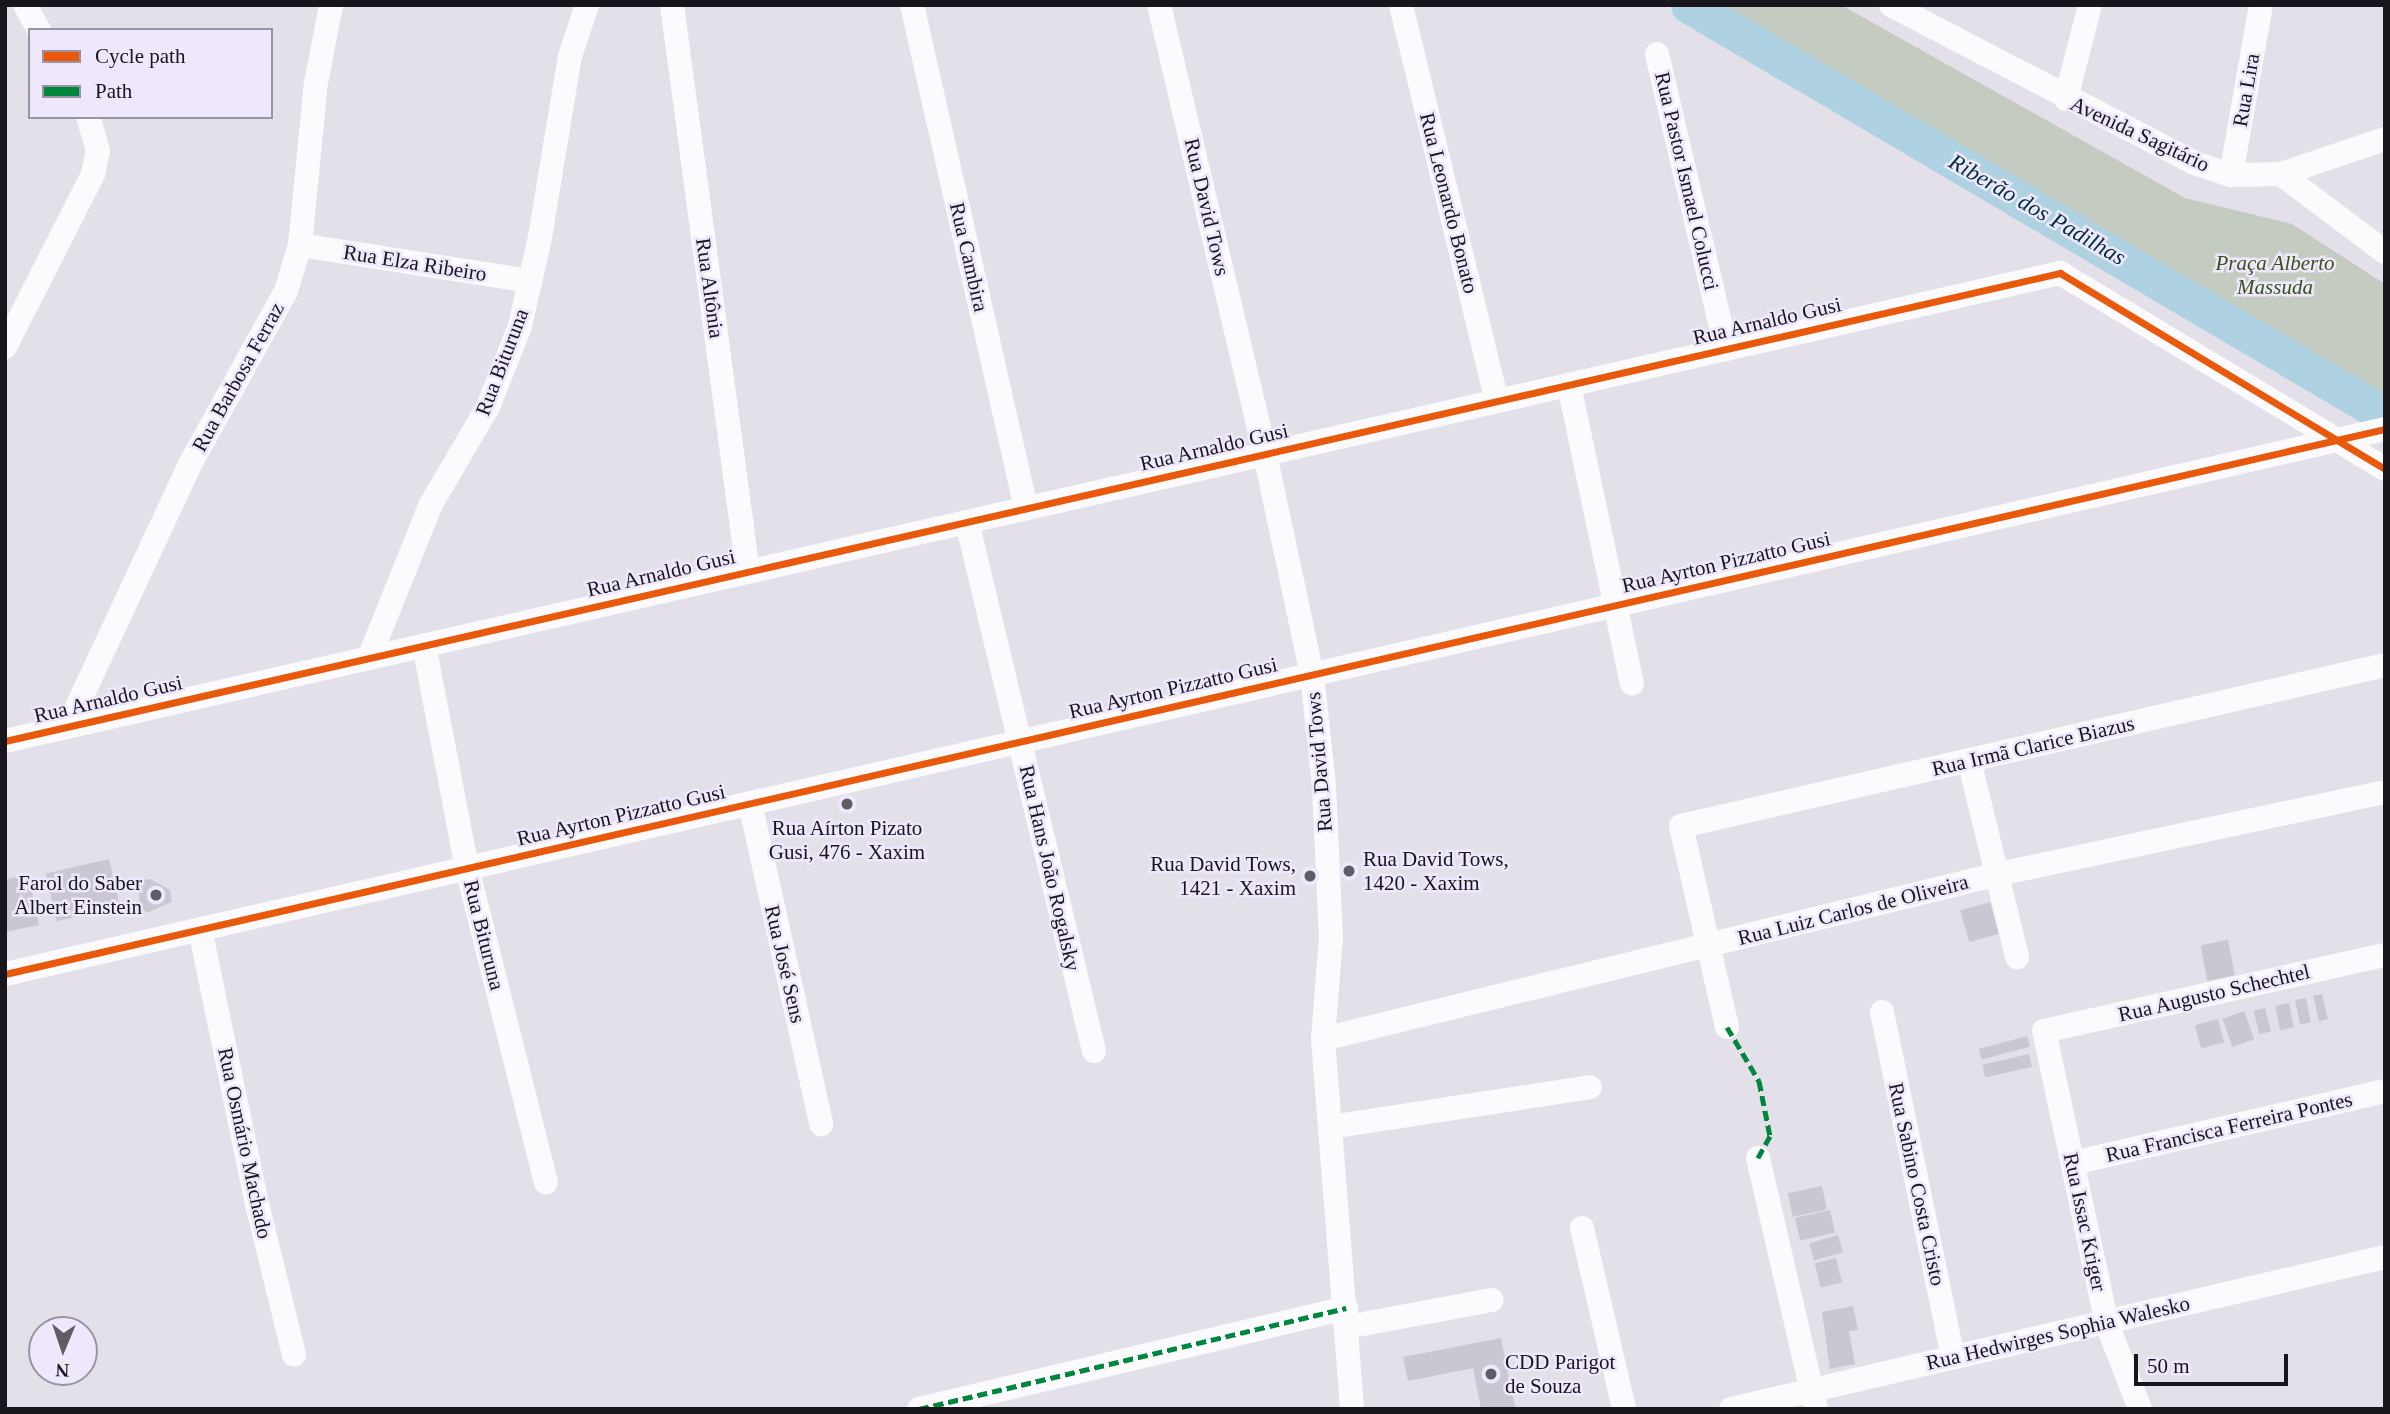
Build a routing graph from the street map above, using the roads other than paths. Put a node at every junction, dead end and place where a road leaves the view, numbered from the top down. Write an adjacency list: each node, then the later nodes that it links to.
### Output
1 (25, 5): 11 (street)
2 (331, 5): 18 (street, Rua Barbosa Ferraz)
3 (587, 5): 20 (street, Rua Bituruna)
4 (672, 5): 31 (street, Rua Altônia)
5 (912, 5): 29 (street, Rua Cambira)
6 (1159, 5): 27 (street, Rua David Tows)
7 (1401, 5): 24 (street, Rua Leonardo Bonato)
8 (1891, 5): 13 (street, Avenida Sagitário)
9 (2090, 5): 13 (street)
10 (2261, 5): 17 (street, Rua Lira)
11 (38, 28)
12 (1657, 54): 22 (street, Rua Pastor Ismael Colucci)
13 (2066, 99): 17 (street, Avenida Sagitário)
14 (89, 119): 21 (street)
15 (2385, 139): 16 (street, Avenida Sagitário)
16 (2281, 174): 17 (street, Avenida Sagitário); 19 (street)
17 (2231, 175)
18 (300, 245): 20 (street, Rua Elza Ribeiro); 38 (street, Rua Barbosa Ferraz)
19 (2385, 252)
20 (530, 281): 34 (street, Rua Bituruna)
21 (5, 347)
22 (1726, 349): 23 (street, Rua Arnaldo Gusi); 26 (street, Rua Arnaldo Gusi)
23 (1569, 385): 24 (street, Rua Arnaldo Gusi); 32 (street)
24 (1497, 401): 27 (street, Rua Arnaldo Gusi)
25 (2385, 429): 26 (street, Rua Ayrton Pizzatto Gusi)
26 (2343, 438): 28 (street, Rua Arnaldo Gusi); 32 (street, Rua Ayrton Pizzatto Gusi)
27 (1265, 454): 29 (street, Rua Arnaldo Gusi); 36 (street, Rua David Tows)
28 (2385, 469)
29 (1026, 508): 30 (street, Rua Arnaldo Gusi)
30 (967, 522): 31 (street, Rua Arnaldo Gusi); 40 (street, Rua Hans João Rogalsky)
31 (748, 572): 33 (street, Rua Arnaldo Gusi)
32 (1616, 605): 36 (street, Rua Ayrton Pizzatto Gusi); 37 (street)
33 (424, 645): 34 (street, Rua Arnaldo Gusi); 44 (street, Rua Bituruna)
34 (369, 658): 38 (street, Rua Arnaldo Gusi)
35 (2385, 665): 41 (street, Rua Irmã Clarice Biazus)
36 (1311, 675): 40 (street, Rua Ayrton Pizzatto Gusi); 54 (street, Rua David Tows)
37 (1632, 682)
38 (68, 726): 39 (street, Rua Arnaldo Gusi)
39 (5, 741)
40 (1020, 741): 43 (street, Rua Ayrton Pizzatto Gusi); 55 (street, Rua Hans João Rogalsky)
41 (1969, 760): 45 (street); 47 (street, Rua Irmã Clarice Biazus)
42 (2385, 792): 45 (street, Rua Luiz Carlos de Oliveira)
43 (750, 803): 44 (street, Rua Ayrton Pizzatto Gusi); 58 (street, Rua José Sens)
44 (467, 868): 46 (street, Rua Ayrton Pizzatto Gusi); 62 (street, Rua Bituruna)
45 (1999, 874): 47 (street, Rua Luiz Carlos de Oliveira); 49 (street)
46 (200, 929): 50 (street, Rua Ayrton Pizzatto Gusi); 68 (street, Rua Osmário Machado)
47 (1710, 945): 52 (street); 54 (street, Rua Luiz Carlos de Oliveira)
48 (2385, 955): 53 (street, Rua Augusto Schechtel)
49 (2017, 957)
50 (5, 974)
51 (1882, 1012): 69 (street, Rua Sabino Costa Cristo)
52 (1727, 1027)
53 (2044, 1031): 61 (street, Rua Issac Kriger)
54 (1323, 1039): 59 (street, Rua David Tows)
55 (1094, 1051)
56 (1590, 1087): 59 (street)
57 (2385, 1091): 61 (street, Rua Francisca Ferreira Pontes)
58 (821, 1124)
59 (1331, 1127): 66 (street, Rua David Tows)
60 (1758, 1158): 70 (street)
61 (2073, 1163): 67 (street, Rua Issac Kriger)
62 (546, 1182)
63 (1582, 1228): 73 (street)
64 (2385, 1257): 67 (street, Rua Hedwirges Sophia Walesko)
65 (1491, 1300): 66 (street)
66 (1346, 1318): 71 (street); 72 (street, Rua David Tows)
67 (2107, 1324): 69 (street, Rua Hedwirges Sophia Walesko); 75 (street, Rua Issac Kriger)
68 (294, 1355)
69 (1953, 1357): 70 (street, Rua Hedwirges Sophia Walesko)
70 (1814, 1399): 74 (street, Rua Hedwirges Sophia Walesko)
71 (919, 1409)
72 (1352, 1409)
73 (1624, 1409)
74 (1731, 1409)
75 (2140, 1409)

